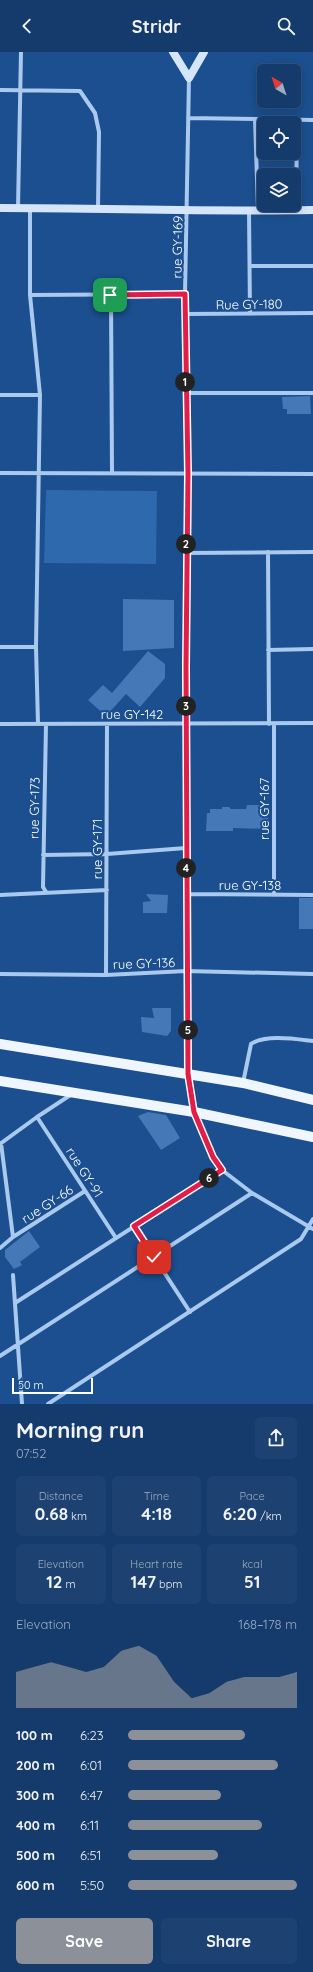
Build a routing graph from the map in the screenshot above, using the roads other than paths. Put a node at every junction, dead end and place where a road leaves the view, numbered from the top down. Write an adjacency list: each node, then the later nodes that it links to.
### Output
1 (21, 52): 6 (street)
2 (173, 52): 4 (street)
3 (204, 52): 4 (street)
4 (189, 78): 7 (street, rue GY-169)
5 (0, 90): 6 (street)
6 (21, 90): 13 (street); 15 (street)
7 (188, 118): 8 (street); 16 (street, rue GY-169)
8 (255, 118): 11 (street)
9 (301, 120): 10 (street)
10 (313, 120)
11 (257, 180)
12 (0, 208): 13 (street)
13 (18, 208): 14 (street)
14 (30, 208): 15 (street); 24 (street)
15 (98, 208): 16 (street)
16 (188, 209): 19 (street); 23 (street, rue GY-169)
17 (301, 210): 18 (street)
18 (313, 210)
19 (249, 211): 20 (street); 21 (street)
20 (257, 211)
21 (250, 266): 22 (street); 28 (street)
22 (313, 266)
23 (185, 294): 25 (street); 27 (street, rue GY-169)
24 (30, 295): 25 (street); 32 (street)
25 (110, 295): 35 (street)
26 (313, 313): 28 (street, Rue GY-180)
27 (186, 314): 28 (street, Rue GY-180); 29 (street, rue GY-169)
28 (250, 314)
29 (185, 393): 30 (street); 36 (street, rue GY-169)
30 (313, 393)
31 (0, 395): 32 (street)
32 (40, 395): 34 (street)
33 (0, 473): 34 (street)
34 (40, 473): 35 (street); 42 (street)
35 (112, 473): 36 (street)
36 (188, 474): 37 (street); 40 (street, rue GY-169)
37 (313, 474)
38 (268, 552): 39 (street); 40 (street); 44 (street)
39 (313, 552)
40 (186, 553): 49 (street, rue GY-169)
41 (0, 647): 42 (street)
42 (36, 647): 46 (street)
43 (313, 649): 44 (street)
44 (268, 650): 50 (street)
45 (0, 724): 46 (street, rue GY-142)
46 (38, 724): 47 (street, rue GY-142)
47 (46, 724): 48 (street, rue GY-142); 55 (street, rue GY-173)
48 (107, 724): 49 (street, rue GY-142); 54 (street, rue GY-171)
49 (186, 724): 50 (street, rue GY-142); 53 (street, rue GY-169)
50 (269, 724): 51 (street, rue GY-142)
51 (274, 724): 52 (street, rue GY-142); 60 (street, rue GY-167)
52 (313, 724)
53 (186, 848): 54 (street); 59 (street, rue GY-169)
54 (107, 854): 55 (street); 56 (street, rue GY-171)
55 (43, 855): 57 (street, rue GY-173)
56 (107, 890): 57 (street); 65 (street, rue GY-171)
57 (46, 892): 58 (street)
58 (0, 894)
59 (186, 894): 60 (street, rue GY-138); 62 (street, rue GY-169)
60 (274, 895): 61 (street, rue GY-138)
61 (313, 895)
62 (186, 971): 64 (street, rue GY-136); 65 (street, rue GY-136); 68 (street, rue GY-169)
63 (0, 974): 65 (street, rue GY-136)
64 (313, 974)
65 (106, 975)
66 (313, 1041): 70 (street)
67 (0, 1044): 68 (main road)
68 (188, 1074): 70 (main road); 73 (street, rue GY-169)
69 (0, 1080): 71 (main road)
70 (243, 1083): 72 (main road)
71 (75, 1092): 73 (main road); 74 (street)
72 (313, 1100)
73 (194, 1112): 75 (main road); 77 (street, rue GY-169)
74 (37, 1117): 76 (street); 78 (street, rue GY-91)
75 (313, 1137)
76 (1, 1144): 83 (street)
77 (222, 1170): 79 (street); 81 (street)
78 (85, 1191): 83 (street, rue GY-66); 84 (street, rue GY-91)
79 (252, 1193): 82 (street); 86 (street)
80 (313, 1219): 82 (street)
81 (134, 1226): 84 (street); 86 (street)
82 (311, 1227): 89 (street)
83 (13, 1237): 85 (street, rue GY-66)
84 (116, 1238): 88 (street)
85 (0, 1248)
86 (154, 1257): 89 (street); 90 (street)
87 (13, 1275): 88 (street)
88 (15, 1303): 90 (street)
89 (190, 1312): 93 (street)
90 (18, 1345): 91 (street); 92 (street)
91 (0, 1356)
92 (22, 1404)
93 (48, 1404)

